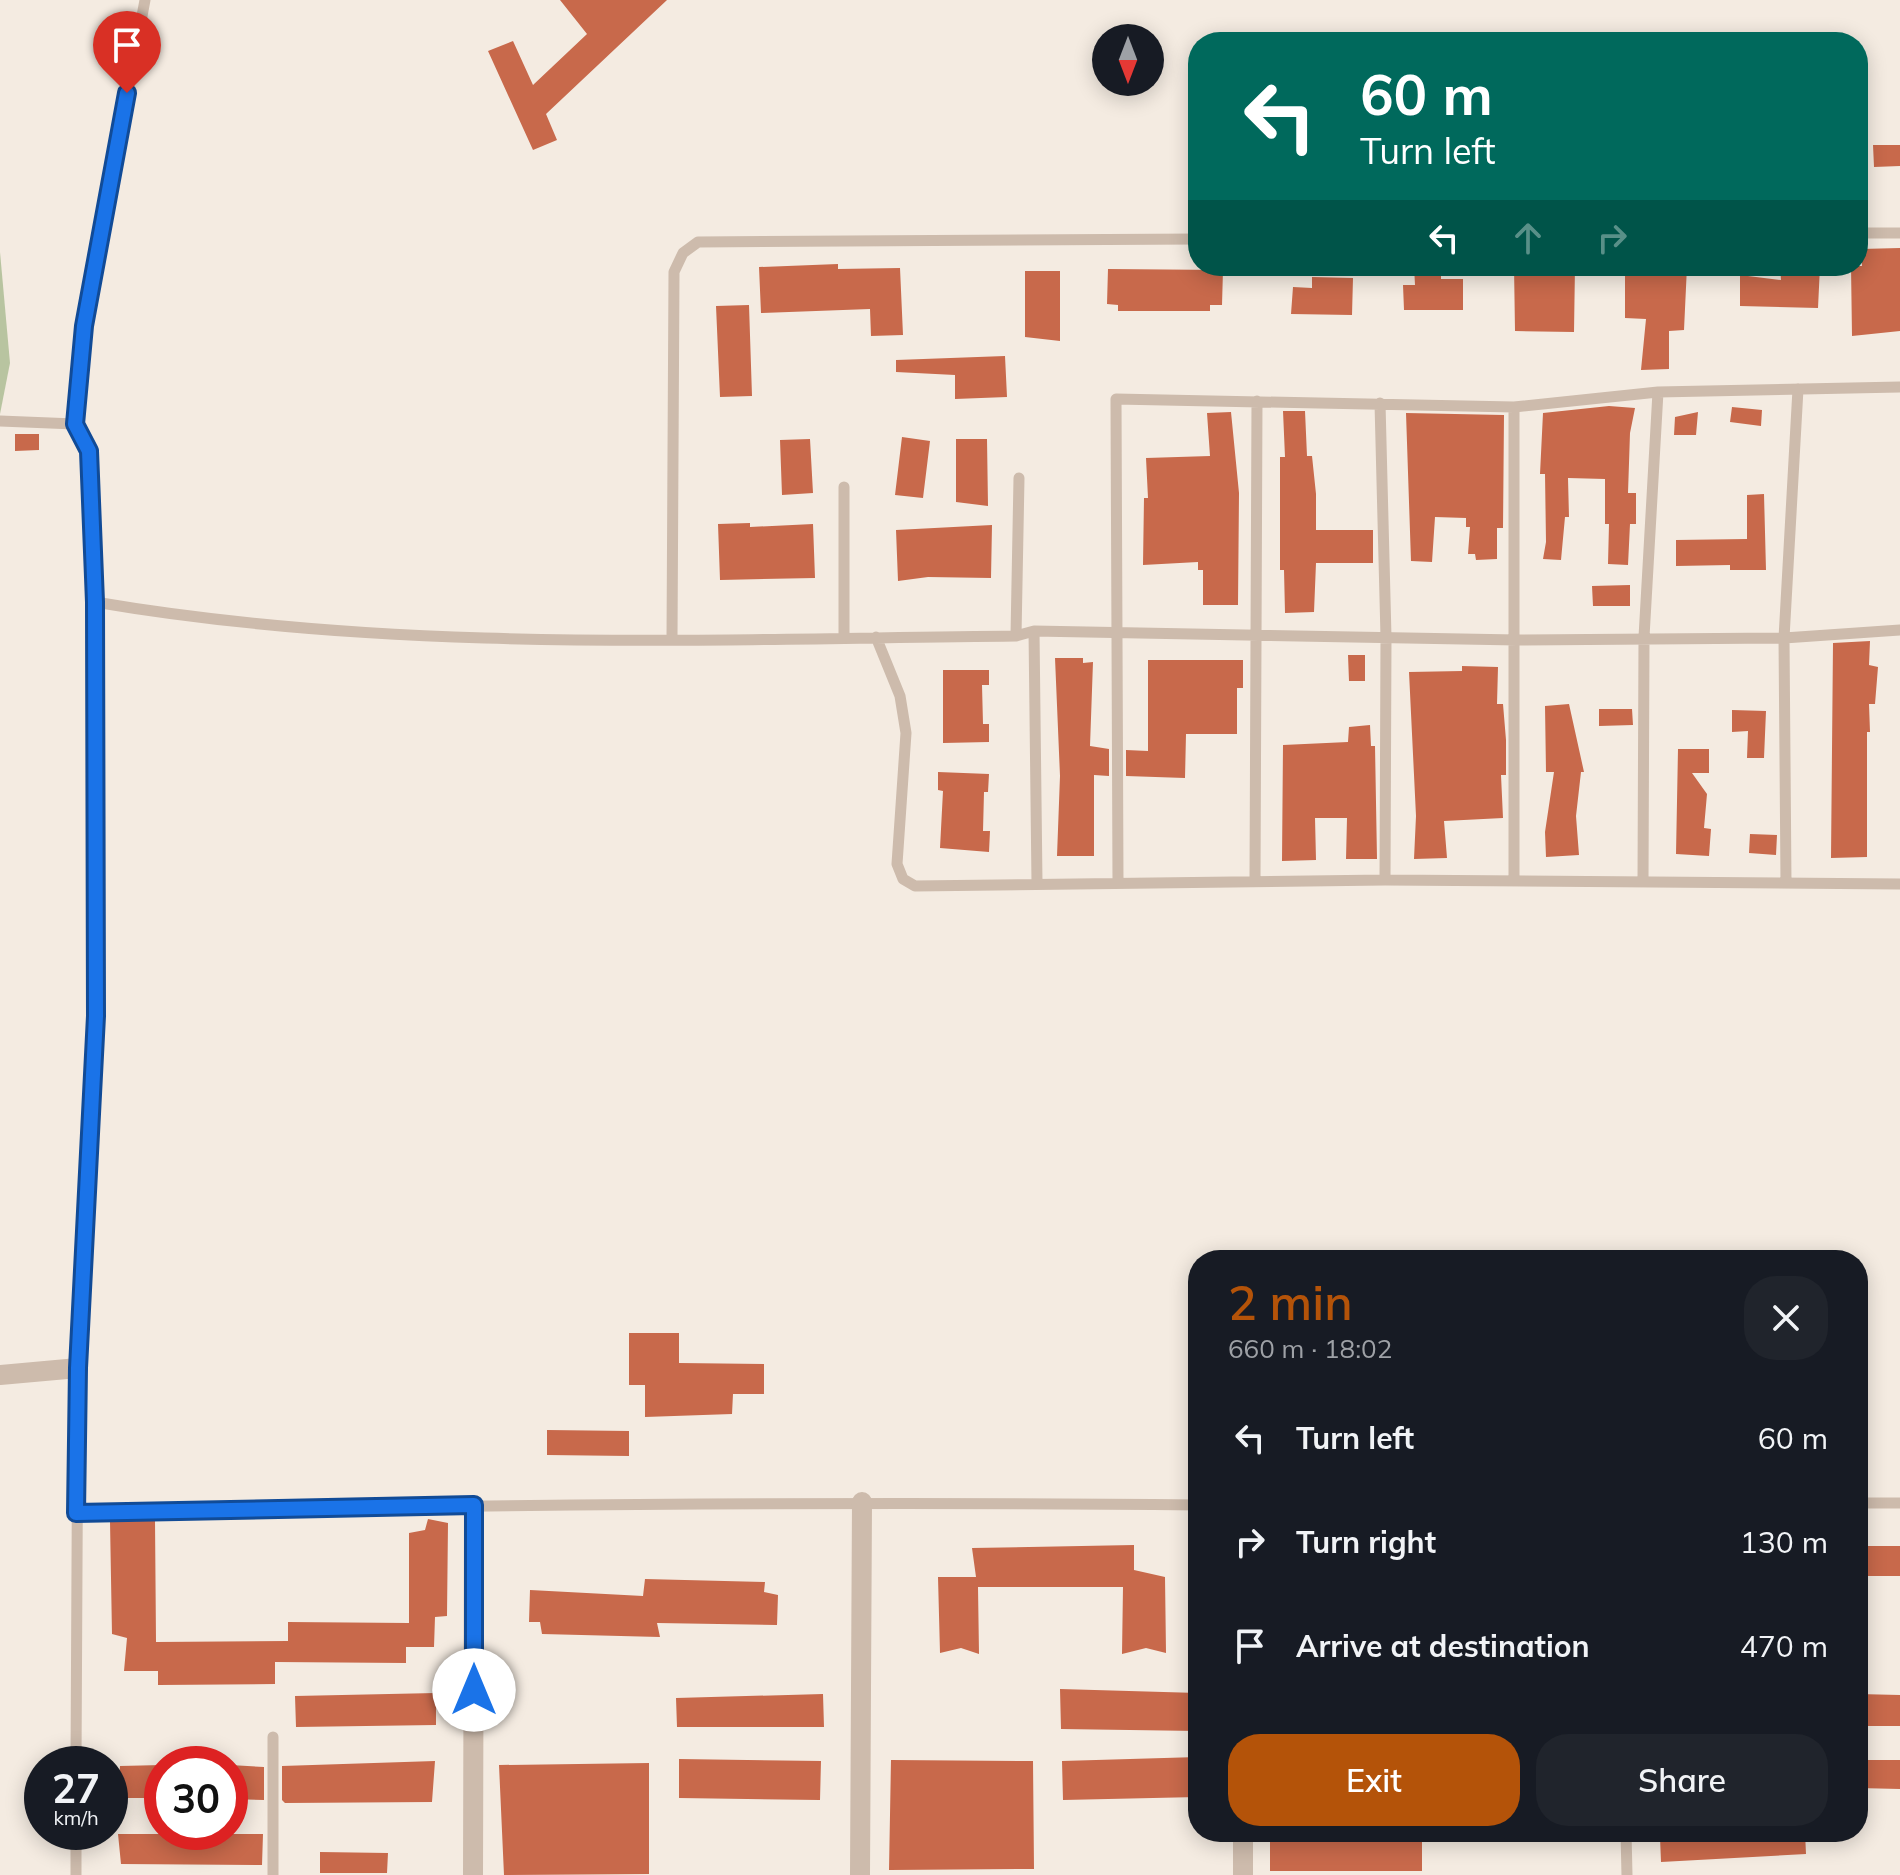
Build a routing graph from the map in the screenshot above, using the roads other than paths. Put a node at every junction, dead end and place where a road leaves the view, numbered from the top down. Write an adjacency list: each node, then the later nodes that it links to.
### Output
1 (145, 0): 12 (lane)
2 (1868, 233): 3 (lane)
3 (1900, 233)
4 (1188, 239): 26 (lane)
5 (1900, 387): 6 (lane)
6 (1798, 389): 7 (lane); 25 (lane)
7 (1658, 392): 10 (lane); 24 (lane)
8 (1257, 401): 9 (lane); 18 (lane); 19 (lane)
9 (1380, 403): 10 (lane); 23 (lane)
10 (1514, 407): 27 (lane)
11 (0, 421): 12 (lane)
12 (75, 424): 15 (lane)
13 (1019, 478): 21 (lane)
14 (844, 487): 20 (lane)
15 (95, 602): 26 (lane); 36 (lane)
16 (1900, 630): 25 (lane)
17 (1034, 631): 18 (lane); 21 (lane); 34 (lane)
18 (1116, 634): 19 (lane); 30 (lane)
19 (1258, 635): 23 (lane); 28 (lane)
20 (844, 636): 22 (lane); 26 (lane)
21 (1016, 636): 22 (lane)
22 (876, 637): 34 (lane)
23 (1386, 637): 27 (lane); 29 (lane)
24 (1644, 637): 25 (lane); 27 (lane); 32 (lane)
25 (1784, 638): 33 (lane)
26 (672, 639)
27 (1517, 640): 31 (lane)
28 (1255, 880): 29 (lane); 30 (lane)
29 (1385, 880): 31 (lane)
30 (1118, 881): 34 (lane)
31 (1514, 881): 32 (lane)
32 (1643, 881): 33 (lane)
33 (1786, 882): 35 (lane)
34 (1037, 883)
35 (1900, 884)
36 (78, 1368): 37 (street); 43 (lane)
37 (0, 1375)
38 (862, 1502): 41 (lane); 42 (lane); 52 (street)
39 (1868, 1503): 40 (lane)
40 (1900, 1503)
41 (474, 1505): 43 (lane); 51 (street)
42 (1188, 1505)
43 (76, 1513): 45 (lane)
44 (273, 1737): 50 (lane)
45 (76, 1746)
46 (1243, 1842): 53 (street)
47 (1626, 1842): 54 (lane)
48 (76, 1850): 49 (lane)
49 (76, 1875)
50 (273, 1875)
51 (473, 1875)
52 (860, 1875)
53 (1243, 1875)
54 (1627, 1875)

